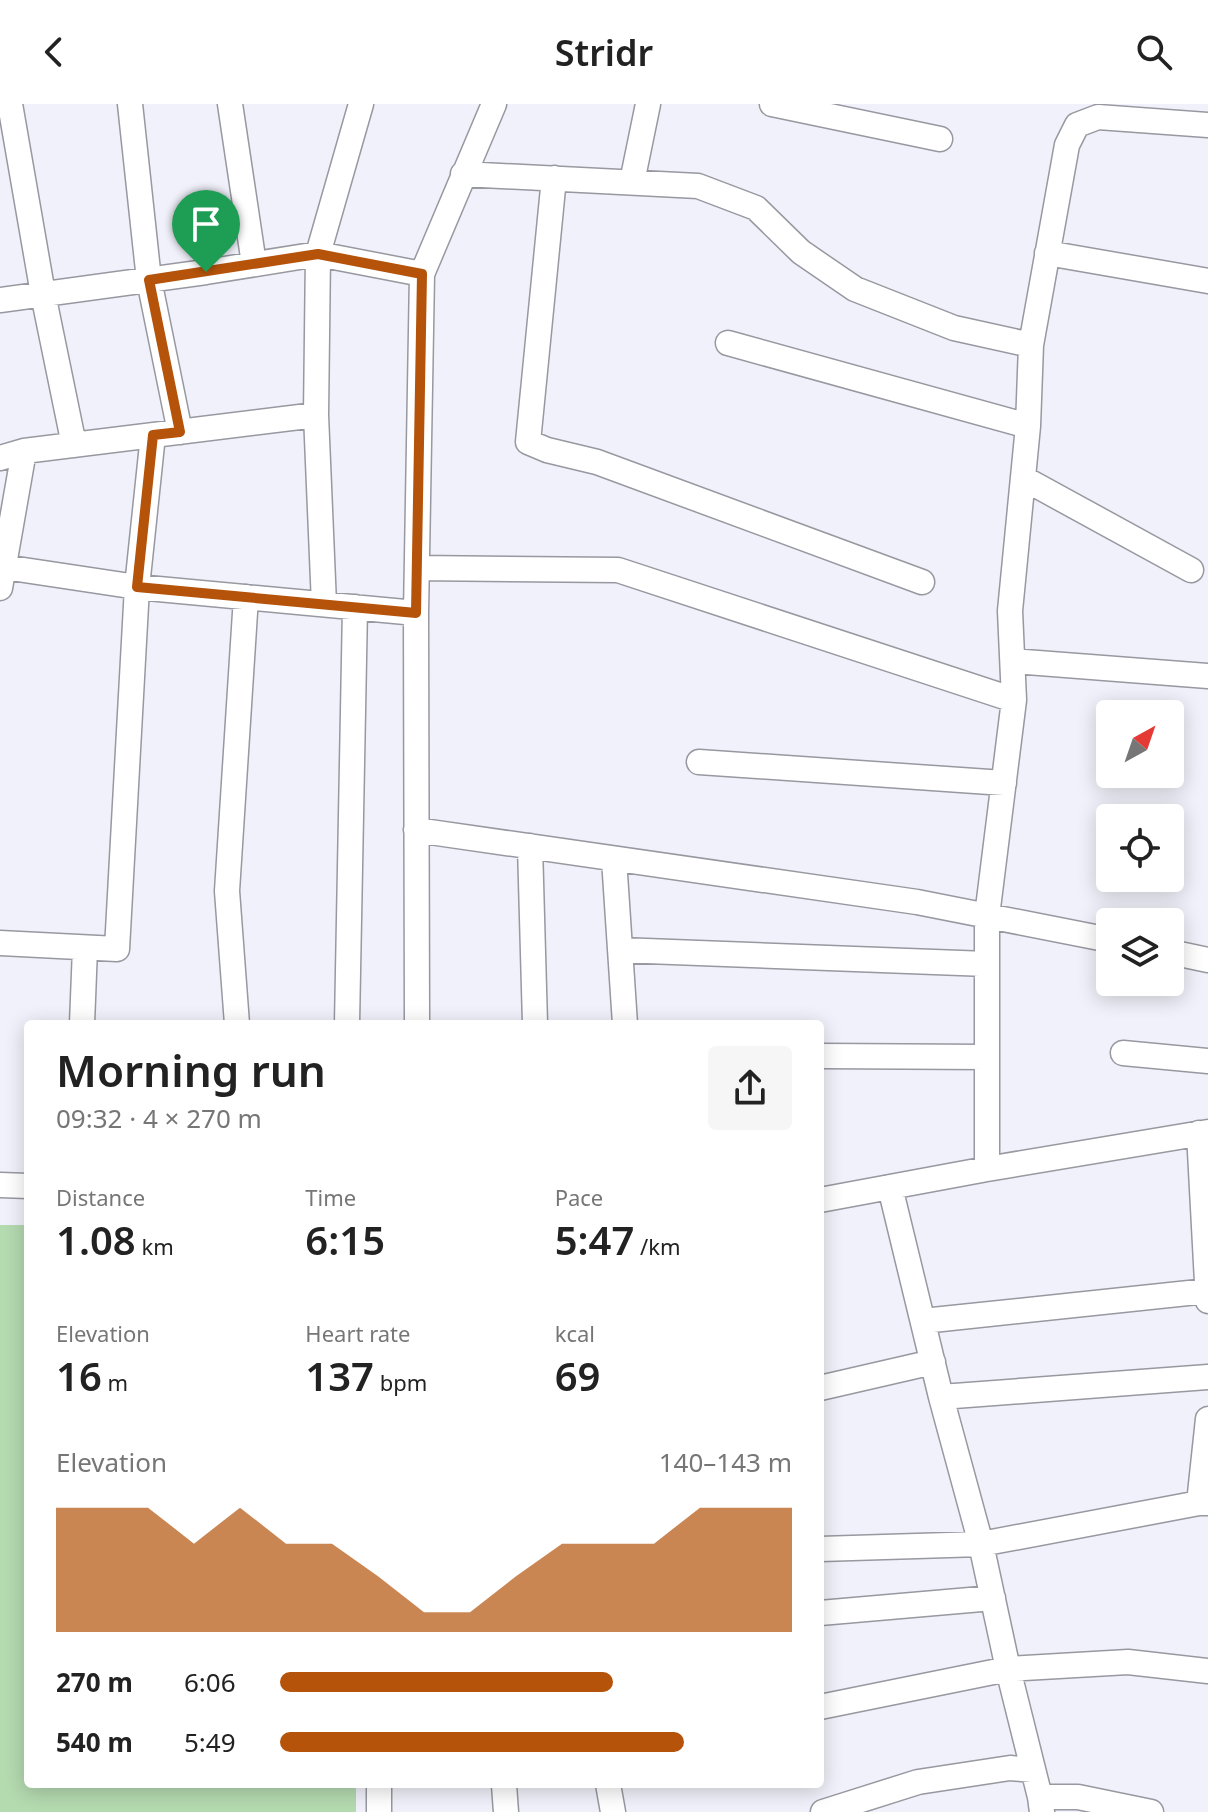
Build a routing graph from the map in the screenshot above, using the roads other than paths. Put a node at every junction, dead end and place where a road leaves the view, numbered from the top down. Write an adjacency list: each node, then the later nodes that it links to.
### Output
1 (10, 104): 19 (street)
2 (130, 104): 17 (street)
3 (230, 104): 15 (street)
4 (361, 104): 14 (street)
5 (494, 104): 10 (street)
6 (648, 104): 12 (street)
7 (772, 104): 9 (street)
8 (1208, 125): 13 (street)
9 (940, 139)
10 (463, 174): 11 (street); 16 (street)
11 (554, 178): 12 (street); 34 (street)
12 (632, 182): 22 (street)
13 (1047, 253): 18 (street); 22 (street)
14 (318, 254): 15 (street); 16 (street); 23 (street)
15 (254, 264): 17 (street)
16 (422, 274): 31 (street)
17 (149, 280): 19 (street); 25 (street)
18 (1208, 281)
19 (43, 294): 20 (street); 27 (street)
20 (0, 300)
21 (728, 343): 24 (street)
22 (1031, 345): 24 (street)
23 (316, 415): 25 (street); 37 (street)
24 (1028, 426): 30 (street)
25 (180, 432): 26 (street)
26 (153, 435): 27 (street); 35 (street)
27 (74, 445): 28 (street)
28 (24, 451): 29 (street); 33 (street)
29 (0, 458)
30 (1023, 478): 32 (street); 40 (street)
31 (417, 568): 39 (street); 42 (street)
32 (1191, 570)
33 (2, 578): 35 (street)
34 (922, 582)
35 (137, 587): 36 (street); 51 (street)
36 (246, 597): 37 (street); 57 (street)
37 (324, 604): 38 (street)
38 (355, 607): 39 (street); 58 (street)
39 (416, 613): 45 (street)
40 (1013, 661): 41 (street); 42 (street)
41 (1208, 676)
42 (1014, 700): 44 (street)
43 (699, 762): 44 (street)
44 (1004, 783): 48 (street)
45 (416, 830): 46 (street); 59 (street)
46 (530, 846): 47 (street); 60 (street)
47 (614, 859): 48 (street); 52 (street)
48 (987, 916): 49 (street); 55 (street)
49 (1096, 937)
50 (0, 943): 51 (street)
51 (85, 948): 56 (street)
52 (620, 950): 55 (street); 61 (street)
53 (1184, 955): 54 (street)
54 (1208, 960)
55 (987, 964): 64 (street)
56 (82, 1020)
57 (237, 1020)
58 (347, 1020)
59 (417, 1020)
60 (535, 1020)
61 (625, 1020)
62 (1123, 1053): 65 (street)
63 (824, 1056): 64 (street)
64 (987, 1057): 67 (street)
65 (1208, 1061)
66 (1203, 1133): 67 (street); 72 (street)
67 (987, 1169): 70 (street)
68 (0, 1185): 69 (street)
69 (24, 1186)
70 (890, 1187): 71 (street); 74 (street)
71 (824, 1199)
72 (1208, 1291): 73 (street); 74 (street)
73 (1208, 1301)
74 (923, 1321): 75 (street)
75 (933, 1362): 77 (street); 78 (street)
76 (1208, 1377): 78 (street)
77 (824, 1387)
78 (941, 1397): 81 (street)
79 (1208, 1419): 80 (street)
80 (1204, 1503): 81 (street)
81 (981, 1544): 82 (street); 83 (street)
82 (824, 1549)
83 (993, 1598): 84 (street); 85 (street)
84 (824, 1613)
85 (1008, 1669): 86 (street); 87 (street); 88 (street)
86 (1208, 1671)
87 (824, 1706)
88 (1032, 1770): 92 (street); 96 (street)
89 (379, 1788): 93 (street)
90 (504, 1788): 94 (street)
91 (609, 1788): 95 (street)
92 (1041, 1804): 97 (street)
93 (379, 1812)
94 (506, 1812)
95 (613, 1812)
96 (823, 1812)
97 (1151, 1812)

